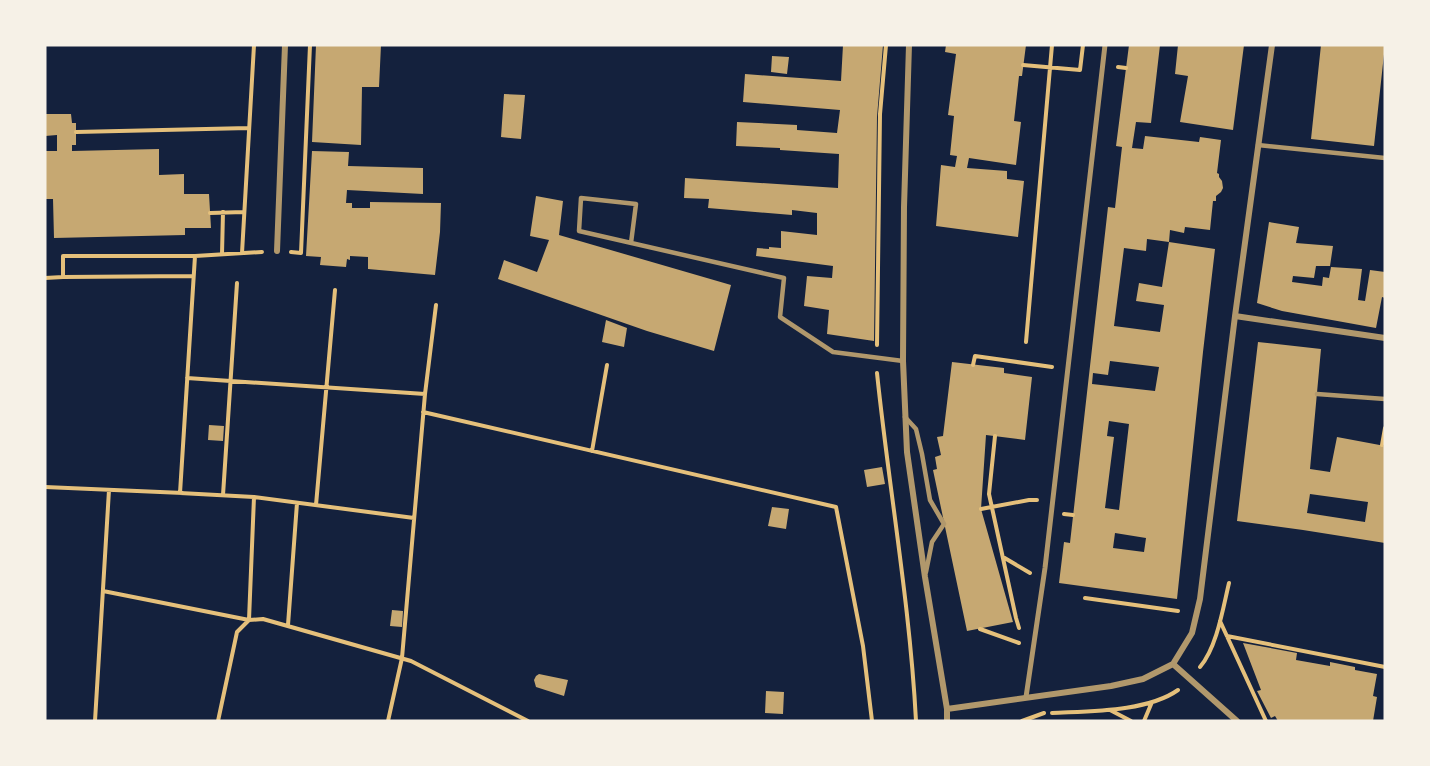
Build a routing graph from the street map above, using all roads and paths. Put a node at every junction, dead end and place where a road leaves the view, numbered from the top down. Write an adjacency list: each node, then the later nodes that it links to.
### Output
1 (254, 45): 11 (path)
2 (285, 45): 19 (street)
3 (310, 45): 19 (path)
4 (909, 45): 32 (street)
5 (1052, 45): 10 (path)
6 (1083, 45): 10 (path)
7 (1105, 45): 35 (street)
8 (1272, 45): 13 (street)
9 (1023, 65): 10 (path)
10 (1050, 68): 31 (path)
11 (249, 128): 12 (path); 16 (path)
12 (76, 132)
13 (1258, 145): 14 (lane); 29 (street)
14 (1385, 158)
15 (223, 212): 16 (path); 17 (path); 21 (path)
16 (244, 212): 20 (path)
17 (210, 213)
18 (631, 243): 18 (lane); 32 (lane)
19 (277, 251): 20 (path)
20 (242, 253): 21 (path)
21 (222, 254): 22 (path)
22 (195, 256): 23 (path); 24 (path)
23 (193, 276): 24 (path); 36 (path)
24 (63, 277): 25 (path)
25 (45, 278)
26 (237, 283): 37 (path)
27 (335, 290): 38 (path)
28 (436, 305): 39 (path)
29 (1235, 316): 30 (street); 71 (street)
30 (1385, 338)
31 (1026, 342)
32 (903, 361): 43 (street)
33 (607, 365): 47 (path)
34 (973, 365): 35 (path)
35 (1068, 369): 53 (street)
36 (188, 378): 37 (path); 50 (path)
37 (231, 381): 38 (path); 51 (path)
38 (326, 387): 39 (path); 55 (path)
39 (425, 394): 42 (path)
40 (1317, 394): 41 (lane)
41 (1385, 399)
42 (423, 412): 47 (path); 58 (path)
43 (905, 417): 60 (street); 60 (lane)
44 (1385, 428): 46 (path)
45 (994, 436): 56 (path)
46 (1382, 445)
47 (592, 451): 81 (path)
48 (45, 487): 49 (path)
49 (109, 490): 50 (path); 62 (path)
50 (180, 493): 51 (path)
51 (223, 495): 52 (path)
52 (254, 497): 54 (path); 65 (path)
53 (1053, 501): 56 (path); 61 (street)
54 (297, 503): 55 (path); 67 (path)
55 (316, 505): 58 (path)
56 (992, 506): 57 (path); 59 (path)
57 (981, 508)
58 (414, 518): 70 (path)
59 (1002, 556): 61 (path); 68 (path)
60 (925, 577): 75 (street)
61 (1043, 581): 73 (street)
62 (103, 591): 65 (path); 77 (path)
63 (1085, 598): 64 (path)
64 (1178, 611)
65 (249, 620): 67 (path); 78 (path)
66 (1220, 620): 69 (path)
67 (288, 626): 70 (path)
68 (980, 629)
69 (1227, 636): 72 (path); 86 (path)
70 (402, 658): 79 (path); 80 (path)
71 (1173, 664): 73 (street); 85 (street)
72 (1385, 668)
73 (1026, 697): 75 (street)
74 (1152, 702): 84 (path)
75 (947, 709): 82 (street)
76 (1109, 709): 83 (path)
77 (95, 721)
78 (218, 721)
79 (388, 721)
80 (528, 721)
81 (872, 721)
82 (947, 721)
83 (1131, 721)
84 (1144, 721)
85 (1237, 721)
86 (1266, 721)

